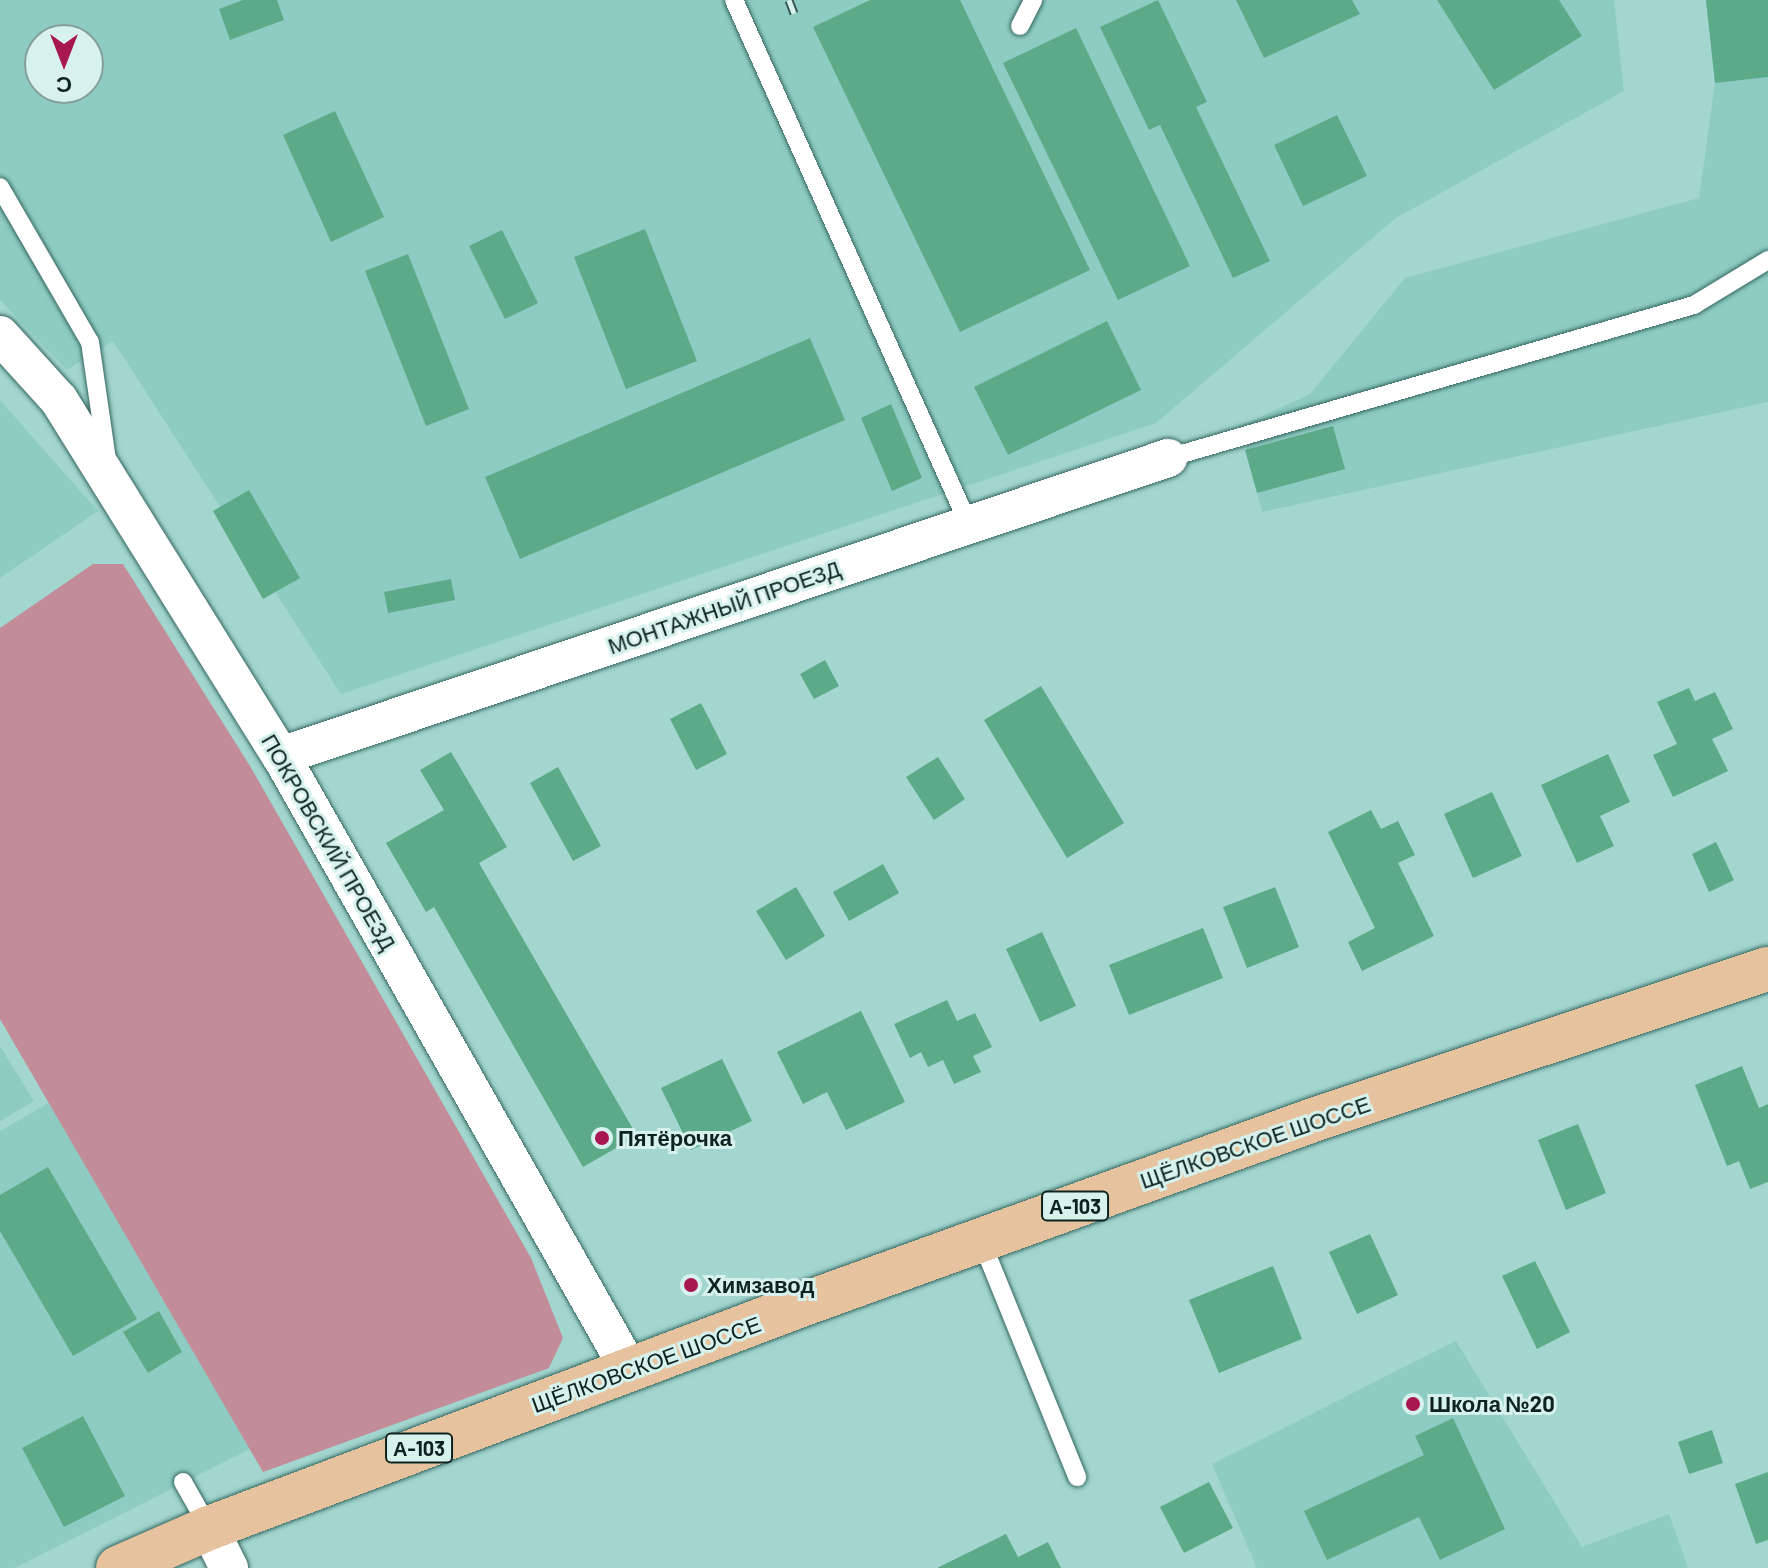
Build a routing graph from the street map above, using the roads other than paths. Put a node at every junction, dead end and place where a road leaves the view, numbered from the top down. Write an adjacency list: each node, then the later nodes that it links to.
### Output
1 (734, 0): 9 (lane)
2 (1033, 0): 3 (lane)
3 (1020, 26)
4 (0, 187): 8 (lane)
5 (1768, 260): 7 (lane)
6 (0, 335): 8 (street, ПОКРОВСКИЙ ПРОЕЗД)
7 (1168, 458): 9 (street, МОНТАЖНЫЙ ПРОЕЗД)
8 (111, 483): 10 (street, ПОКРОВСКИЙ ПРОЕЗД)
9 (969, 525): 10 (street, МОНТАЖНЫЙ ПРОЕЗД)
10 (281, 756): 13 (street, ПОКРОВСКИЙ ПРОЕЗД)
11 (1768, 969): 12 (main road, ЩЁЛКОВСКОЕ ШОССЕ / А-103)
12 (981, 1240): 13 (main road, ЩЁЛКОВСКОЕ ШОССЕ / А-103); 14 (lane)
13 (629, 1369): 16 (main road, ЩЁЛКОВСКОЕ ШОССЕ / А-103)
14 (1077, 1477)
15 (183, 1482): 16 (lane)
16 (209, 1528): 17 (main road, ЩЁЛКОВСКОЕ ШОССЕ / А-103); 18 (street)
17 (118, 1568)
18 (229, 1568)

